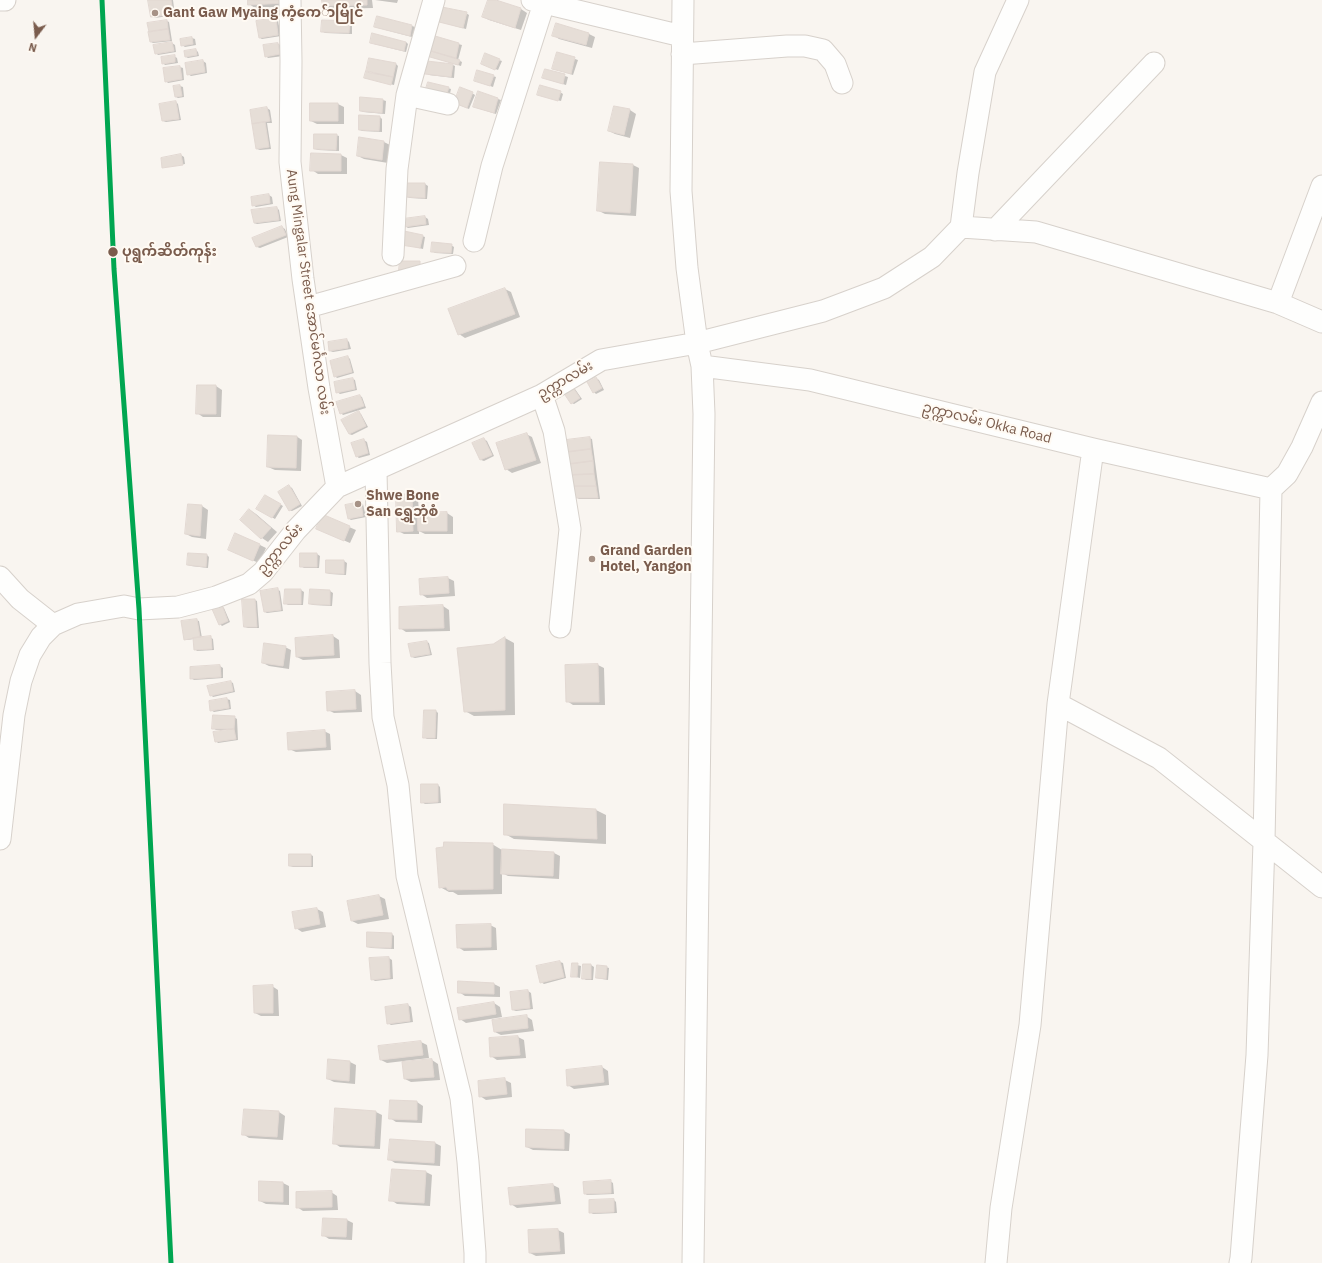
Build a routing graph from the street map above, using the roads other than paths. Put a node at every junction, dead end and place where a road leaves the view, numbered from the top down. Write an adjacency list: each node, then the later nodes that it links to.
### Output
1 (0, 0): 2 (street)
2 (5, 0)
3 (290, 0): 20 (street, Aung Mingalar Street အောင်မင်္ဂလာ လမ်း)
4 (434, 0): 11 (street)
5 (683, 0): 8 (street)
6 (1018, 0): 14 (street)
7 (541, 1): 8 (street); 16 (street)
8 (682, 45): 10 (street); 22 (street)
9 (1154, 63): 15 (street)
10 (842, 83)
11 (408, 95): 12 (street); 17 (street)
12 (448, 104)
13 (1322, 186): 19 (street)
14 (961, 228): 15 (street); 22 (street, ဥက္ကာလမ်း)
15 (995, 230): 19 (street)
16 (474, 241)
17 (393, 255)
18 (455, 266): 20 (street)
19 (1278, 303): 21 (street)
20 (308, 307): 28 (street, Aung Mingalar Street အောင်မင်္ဂလာ လမ်း)
21 (1322, 322)
22 (698, 343): 23 (street); 24 (street, ဥက္ကာလမ်း)
23 (702, 366): 26 (street, ဥက္ကာလမ်း Okka Road); 38 (street)
24 (542, 395): 27 (street, ဥက္ကာလမ်း); 32 (street)
25 (1322, 402): 29 (street)
26 (1093, 449): 29 (street, ဥက္ကာလမ်း Okka Road); 33 (street)
27 (376, 470): 28 (street, ဥက္ကာလမ်း); 37 (street)
28 (337, 487): 31 (street, ဥက္ကာလမ်း)
29 (1271, 489): 35 (street)
30 (0, 577): 31 (street)
31 (53, 625): 34 (street, ဥက္ကာလမ်း)
32 (560, 627)
33 (1058, 704): 35 (street); 39 (street)
34 (0, 839)
35 (1264, 842): 36 (street); 40 (street)
36 (1322, 887)
37 (474, 1263)
38 (693, 1263)
39 (996, 1263)
40 (1240, 1263)

